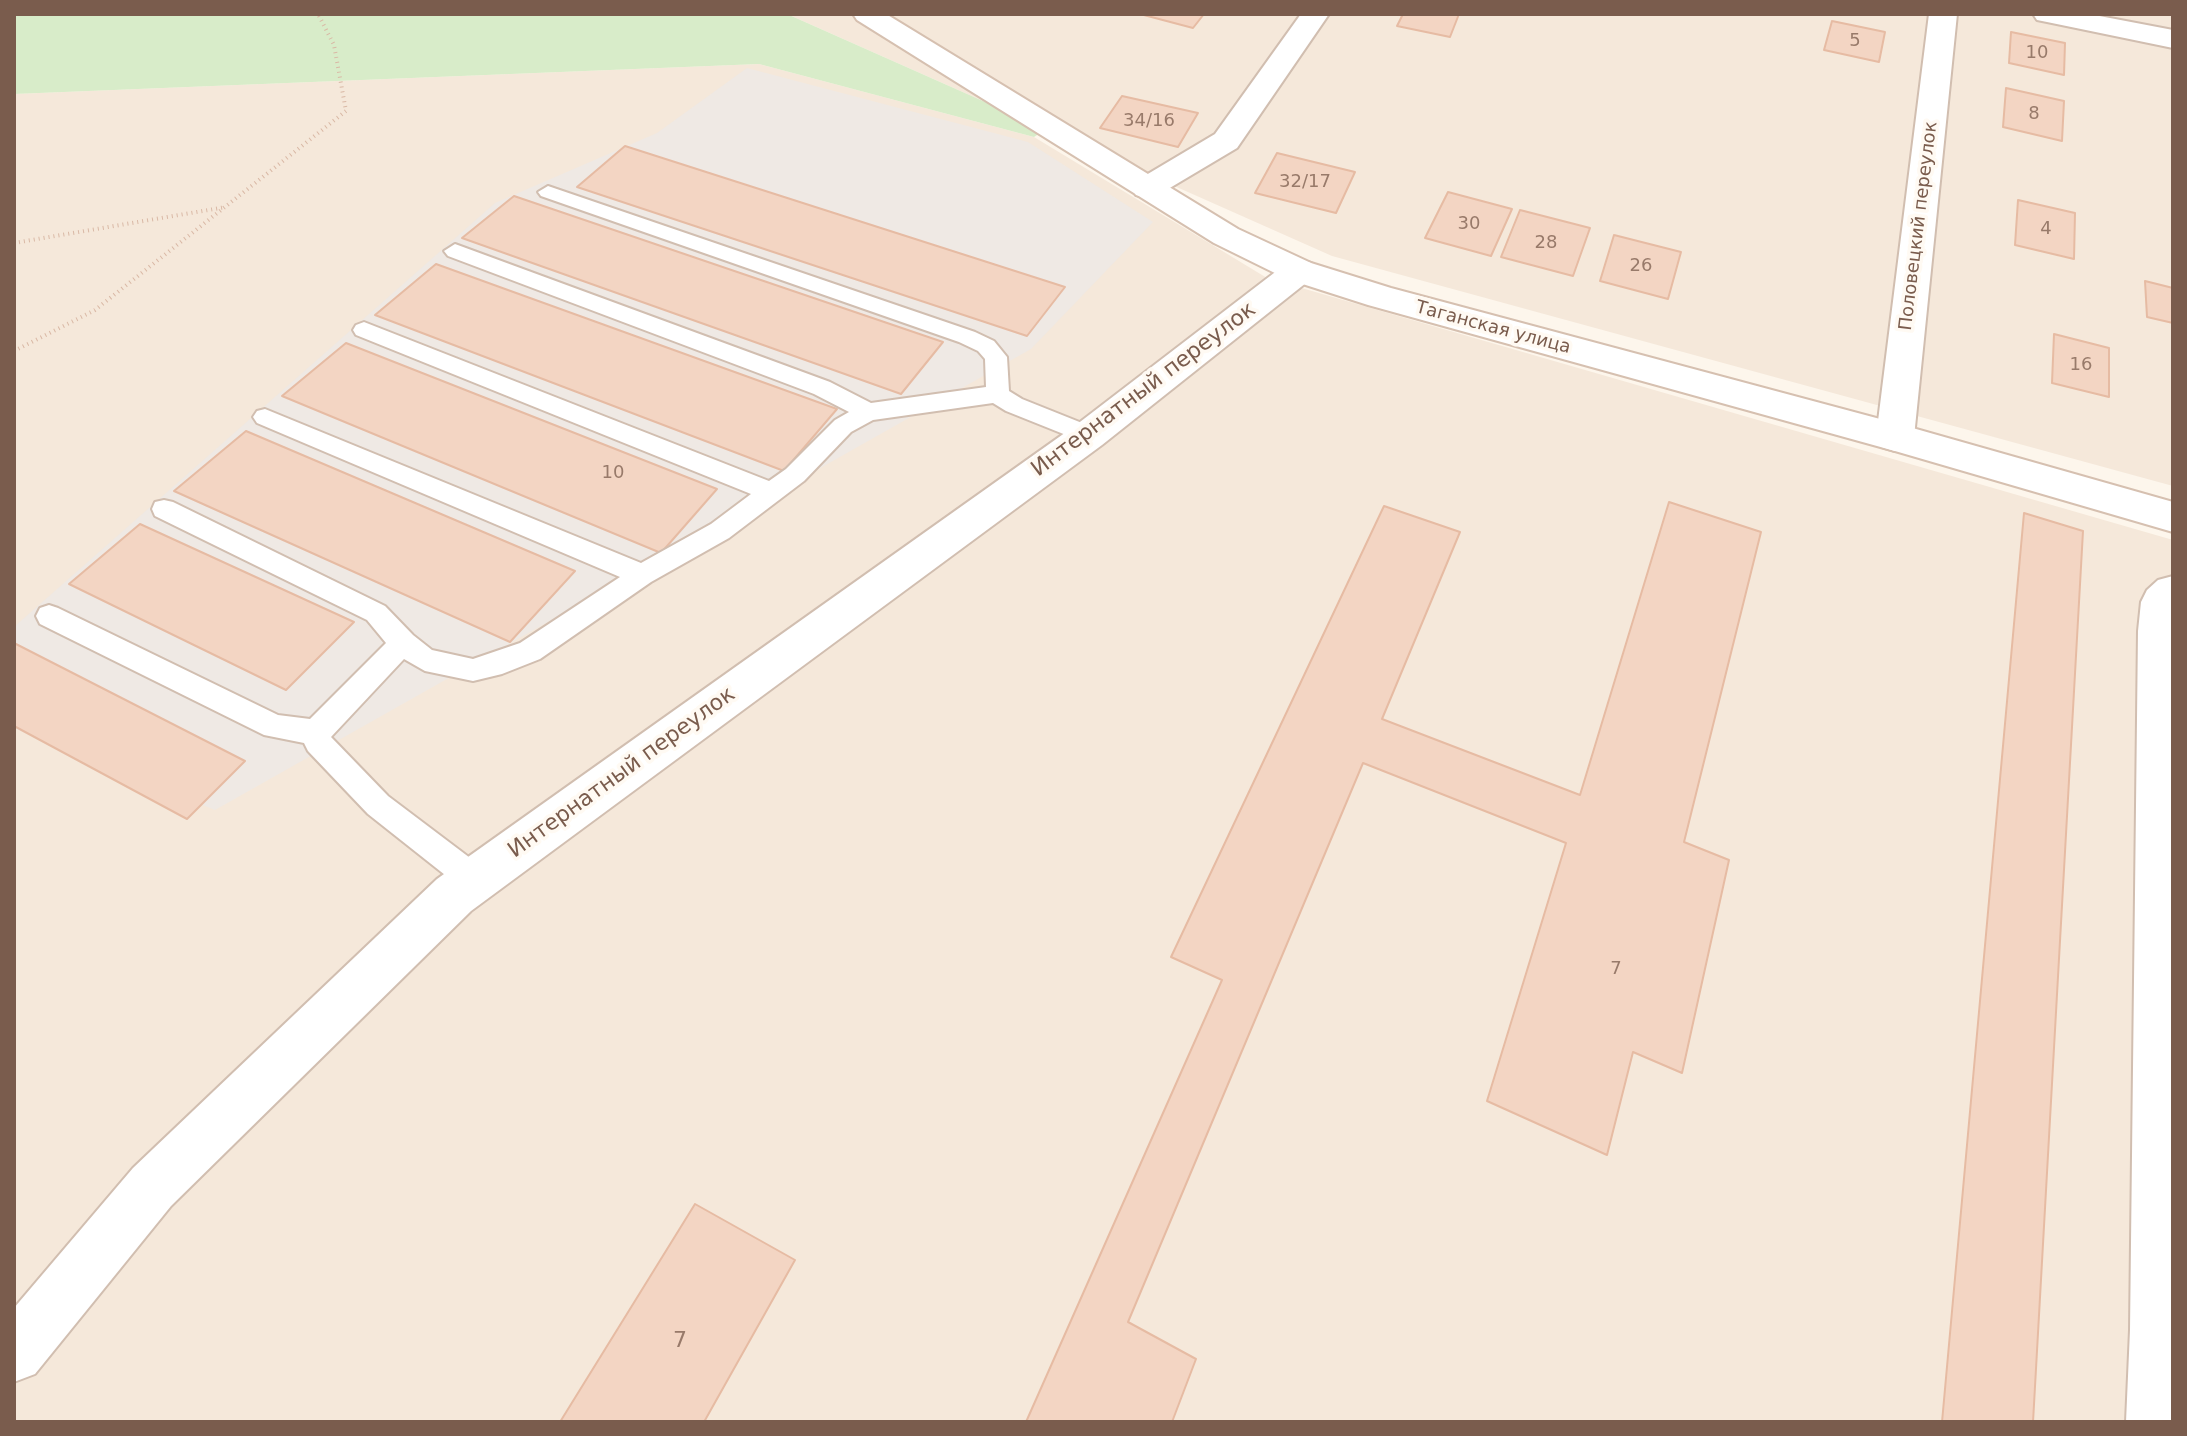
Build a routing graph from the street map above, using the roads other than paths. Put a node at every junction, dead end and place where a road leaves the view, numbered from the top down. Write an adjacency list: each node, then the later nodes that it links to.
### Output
1 (867, 14): 6 (street, Таганская улица)
2 (1315, 14): 6 (street)
3 (1943, 14): 15 (street, Половецкий переулок)
4 (2047, 14): 5 (street)
5 (2173, 39)
6 (1147, 188): 9 (street, Таганская улица)
7 (548, 192): 11 (lane)
8 (455, 251): 12 (lane)
9 (1299, 271): 14 (street, Интернатный переулок); 15 (street, Таганская улица)
10 (364, 330): 16 (lane)
11 (997, 394): 12 (lane); 14 (lane)
12 (868, 412): 16 (lane)
13 (265, 417): 19 (lane)
14 (1089, 435): 24 (street, Интернатный переулок)
15 (1895, 437): 18 (street, Таганская улица)
16 (771, 493): 19 (lane)
17 (164, 509): 22 (lane)
18 (2173, 517)
19 (642, 575): 22 (lane)
20 (2173, 592): 25 (street)
21 (49, 616): 23 (lane)
22 (403, 643): 23 (lane)
23 (316, 732): 24 (lane)
24 (475, 880): 26 (street, Интернатный переулок)
25 (2166, 1335): 27 (street)
26 (14, 1353)
27 (2156, 1422)

